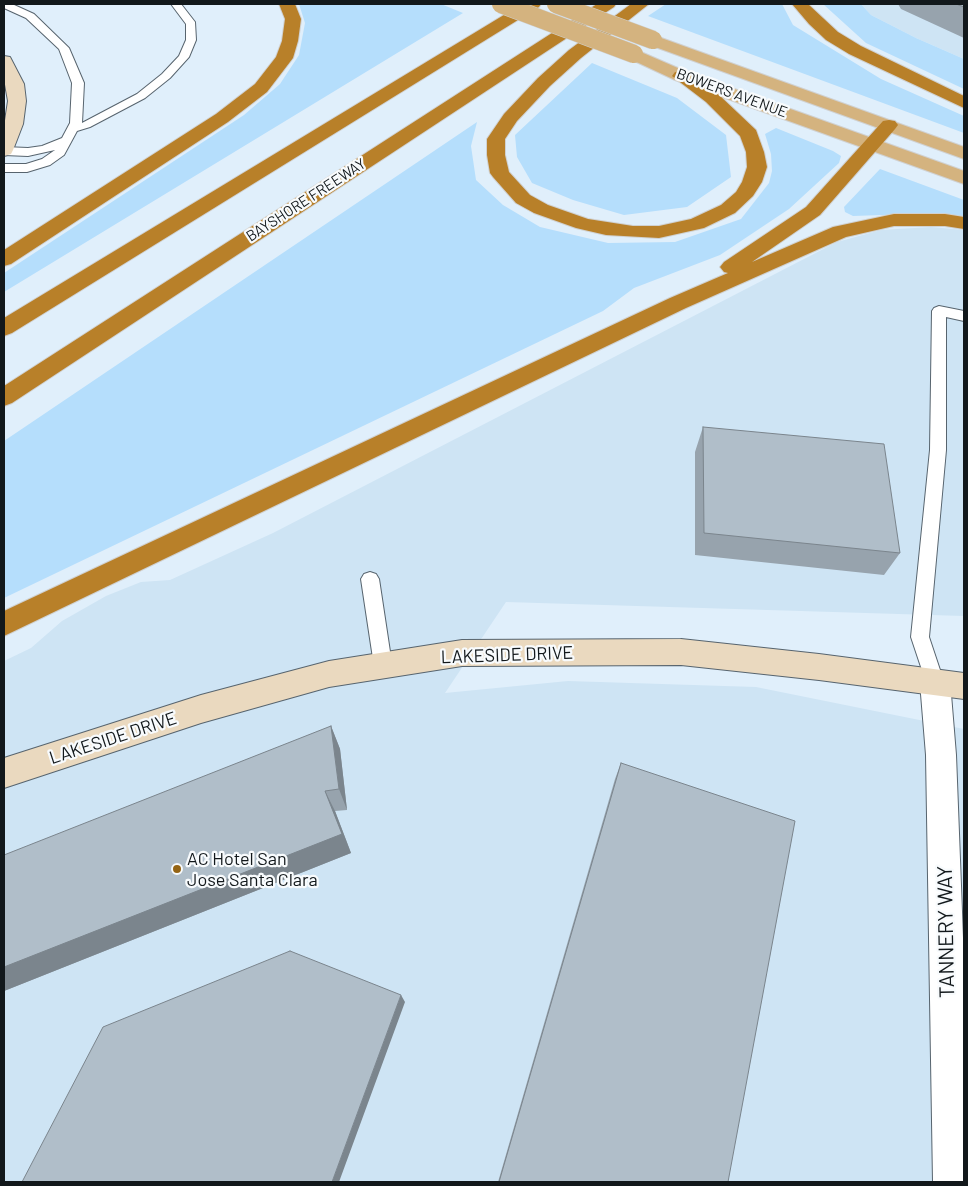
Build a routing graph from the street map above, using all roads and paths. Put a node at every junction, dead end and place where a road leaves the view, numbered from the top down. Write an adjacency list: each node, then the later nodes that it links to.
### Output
1 (4, 4): 15 (lane)
2 (176, 4): 15 (lane)
3 (287, 4): 22 (highway)
4 (502, 4): 11 (main road, BOWERS AVENUE, bridge); 14 (highway)
5 (533, 4): 14 (highway)
6 (556, 4): 13 (main road, BOWERS AVENUE, bridge)
7 (608, 4): 26 (highway, BAYSHORE FREEWAY)
8 (641, 4): 11 (highway)
9 (800, 4): 12 (highway)
10 (4, 61): 17 (street)
11 (681, 76): 16 (main road, BOWERS AVENUE)
12 (964, 103)
13 (889, 125): 16 (highway); 18 (main road, BOWERS AVENUE)
14 (327, 129): 25 (highway)
15 (70, 135): 17 (lane); 19 (lane)
16 (874, 144): 20 (main road, BOWERS AVENUE); 23 (highway)
17 (4, 151)
18 (964, 153)
19 (4, 168)
20 (964, 178)
21 (964, 223): 23 (highway)
22 (4, 259)
23 (678, 303): 28 (highway)
24 (964, 316): 30 (lane)
25 (4, 328)
26 (4, 397)
27 (370, 579): 29 (lane)
28 (4, 624)
29 (383, 665): 30 (street, LAKESIDE DRIVE); 31 (street, LAKESIDE DRIVE)
30 (950, 684): 32 (street, TANNERY WAY)
31 (4, 773)
32 (952, 1182)

